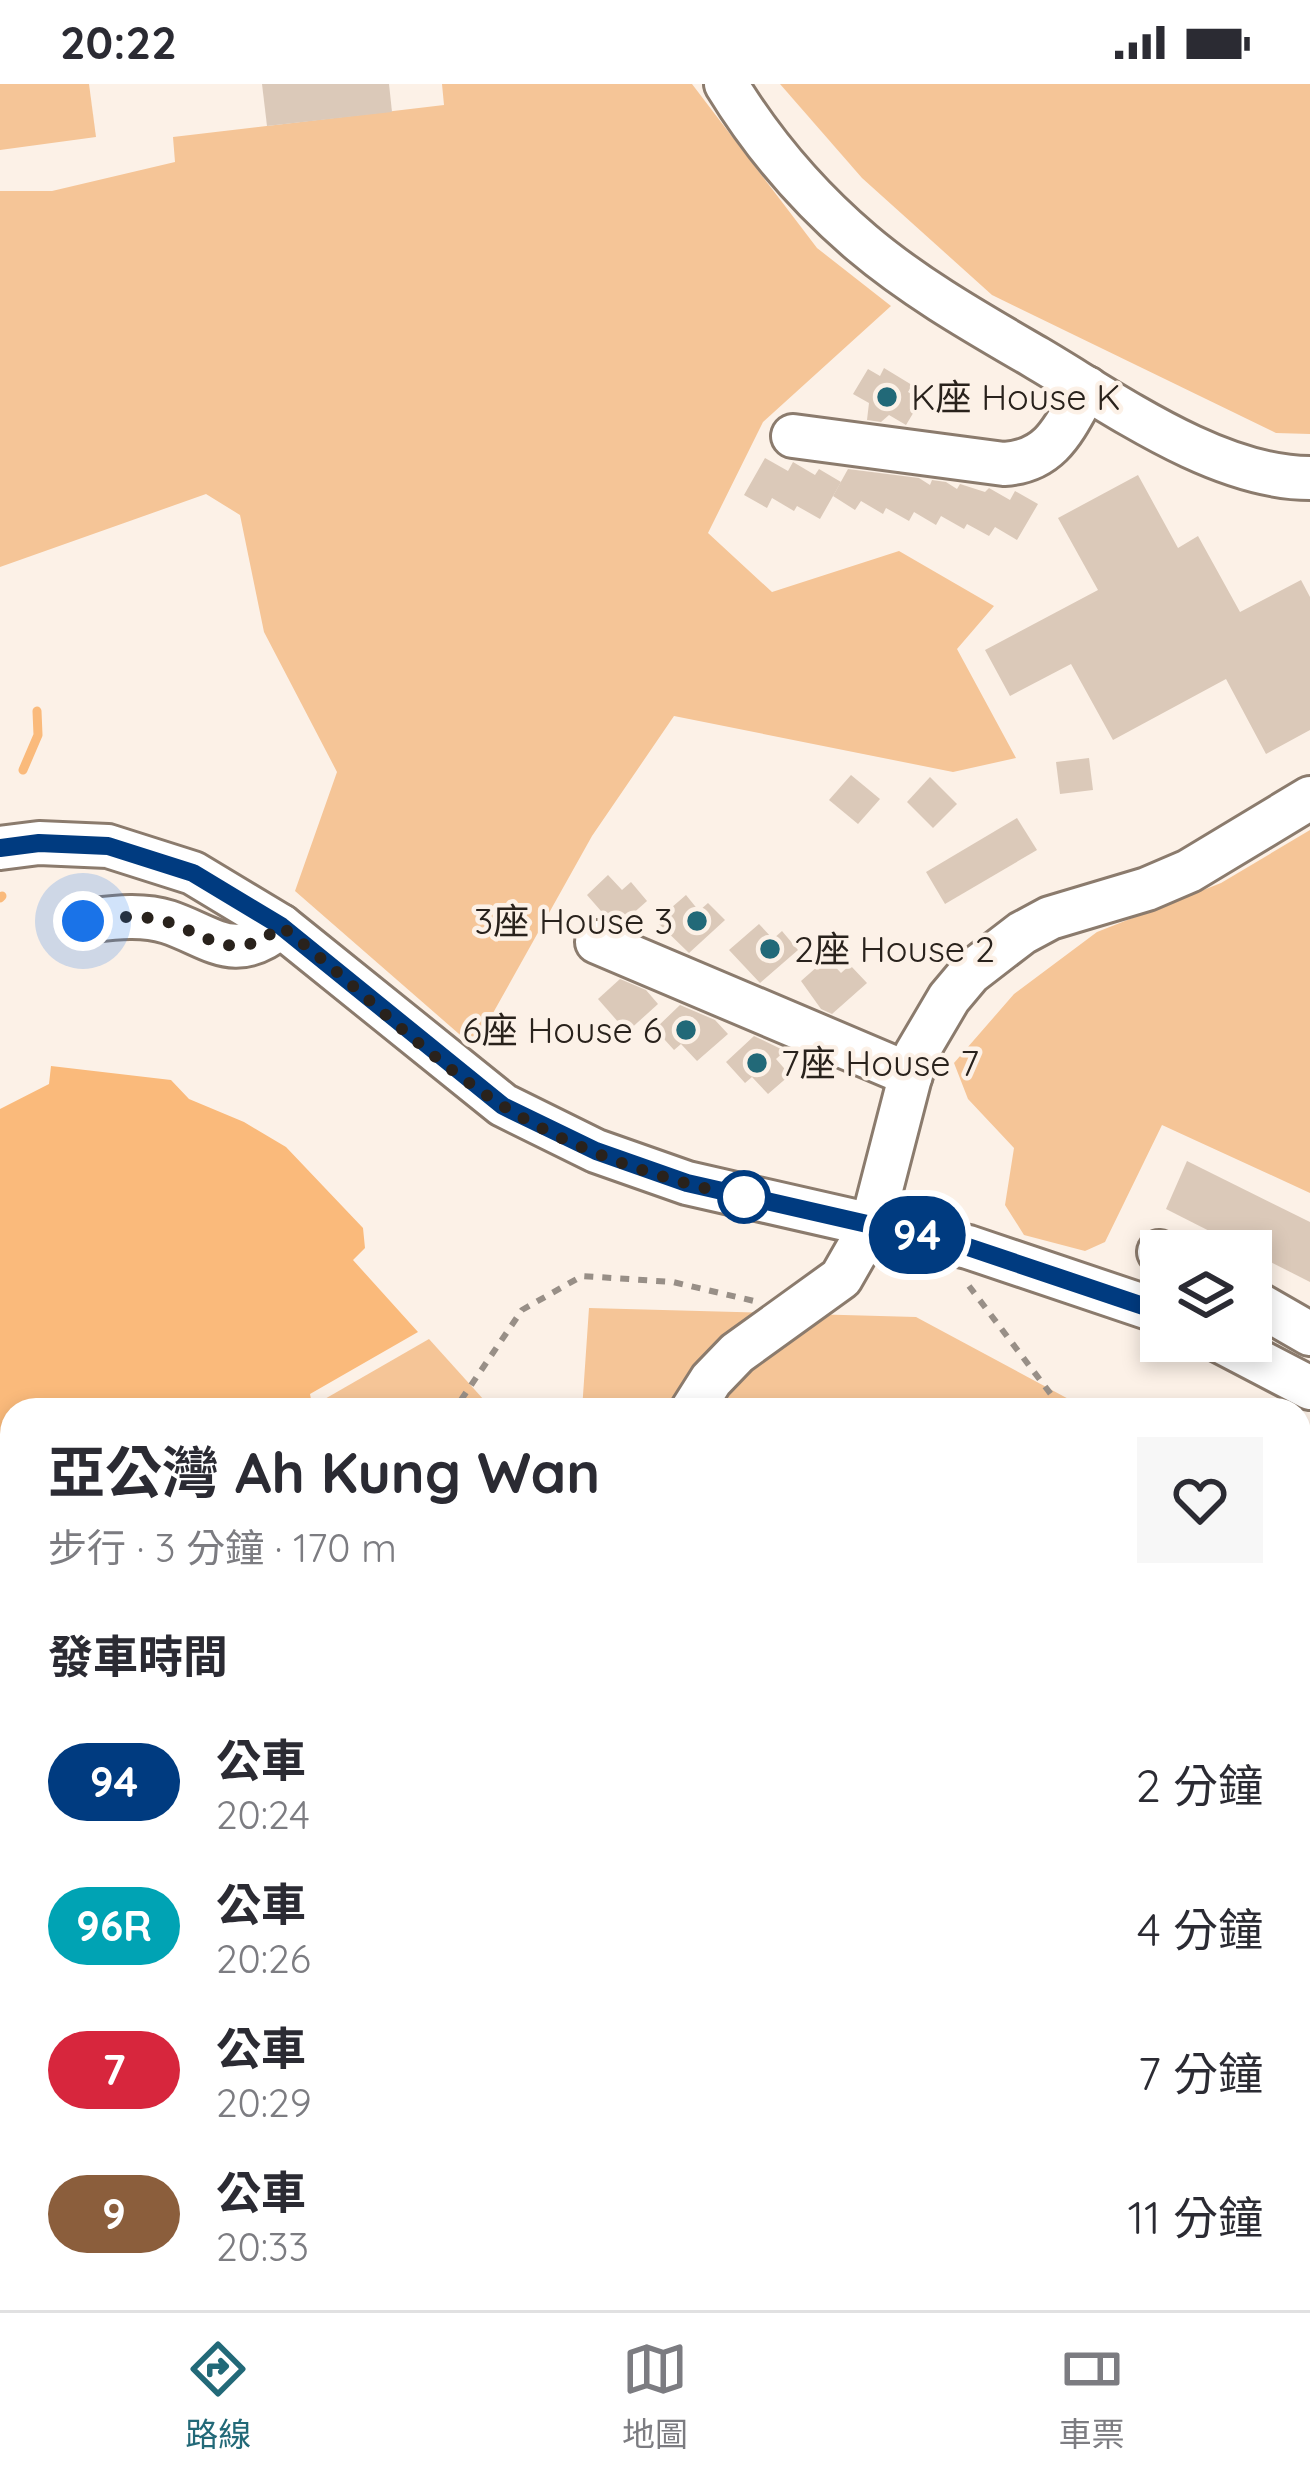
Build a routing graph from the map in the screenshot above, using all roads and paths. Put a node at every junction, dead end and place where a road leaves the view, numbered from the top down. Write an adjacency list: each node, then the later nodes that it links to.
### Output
1 (726, 84): 2 (street)
2 (1087, 388): 3 (street); 4 (street)
3 (793, 436)
4 (1310, 478)
5 (1310, 798): 10 (street)
6 (0, 848): 8 (street)
7 (83, 921): 8 (street)
8 (281, 926): 11 (street)
9 (597, 942): 10 (street)
10 (911, 1075): 11 (street)
11 (872, 1224): 13 (street); 14 (street)
12 (957, 1279): 21 (path)
13 (1140, 1305)
14 (799, 1311): 19 (path); 20 (street)
15 (1272, 1312): 16 (street)
16 (1310, 1334)
17 (1260, 1362): 18 (street)
18 (1310, 1388)
19 (462, 1398)
20 (699, 1398)
21 (1053, 1398)

